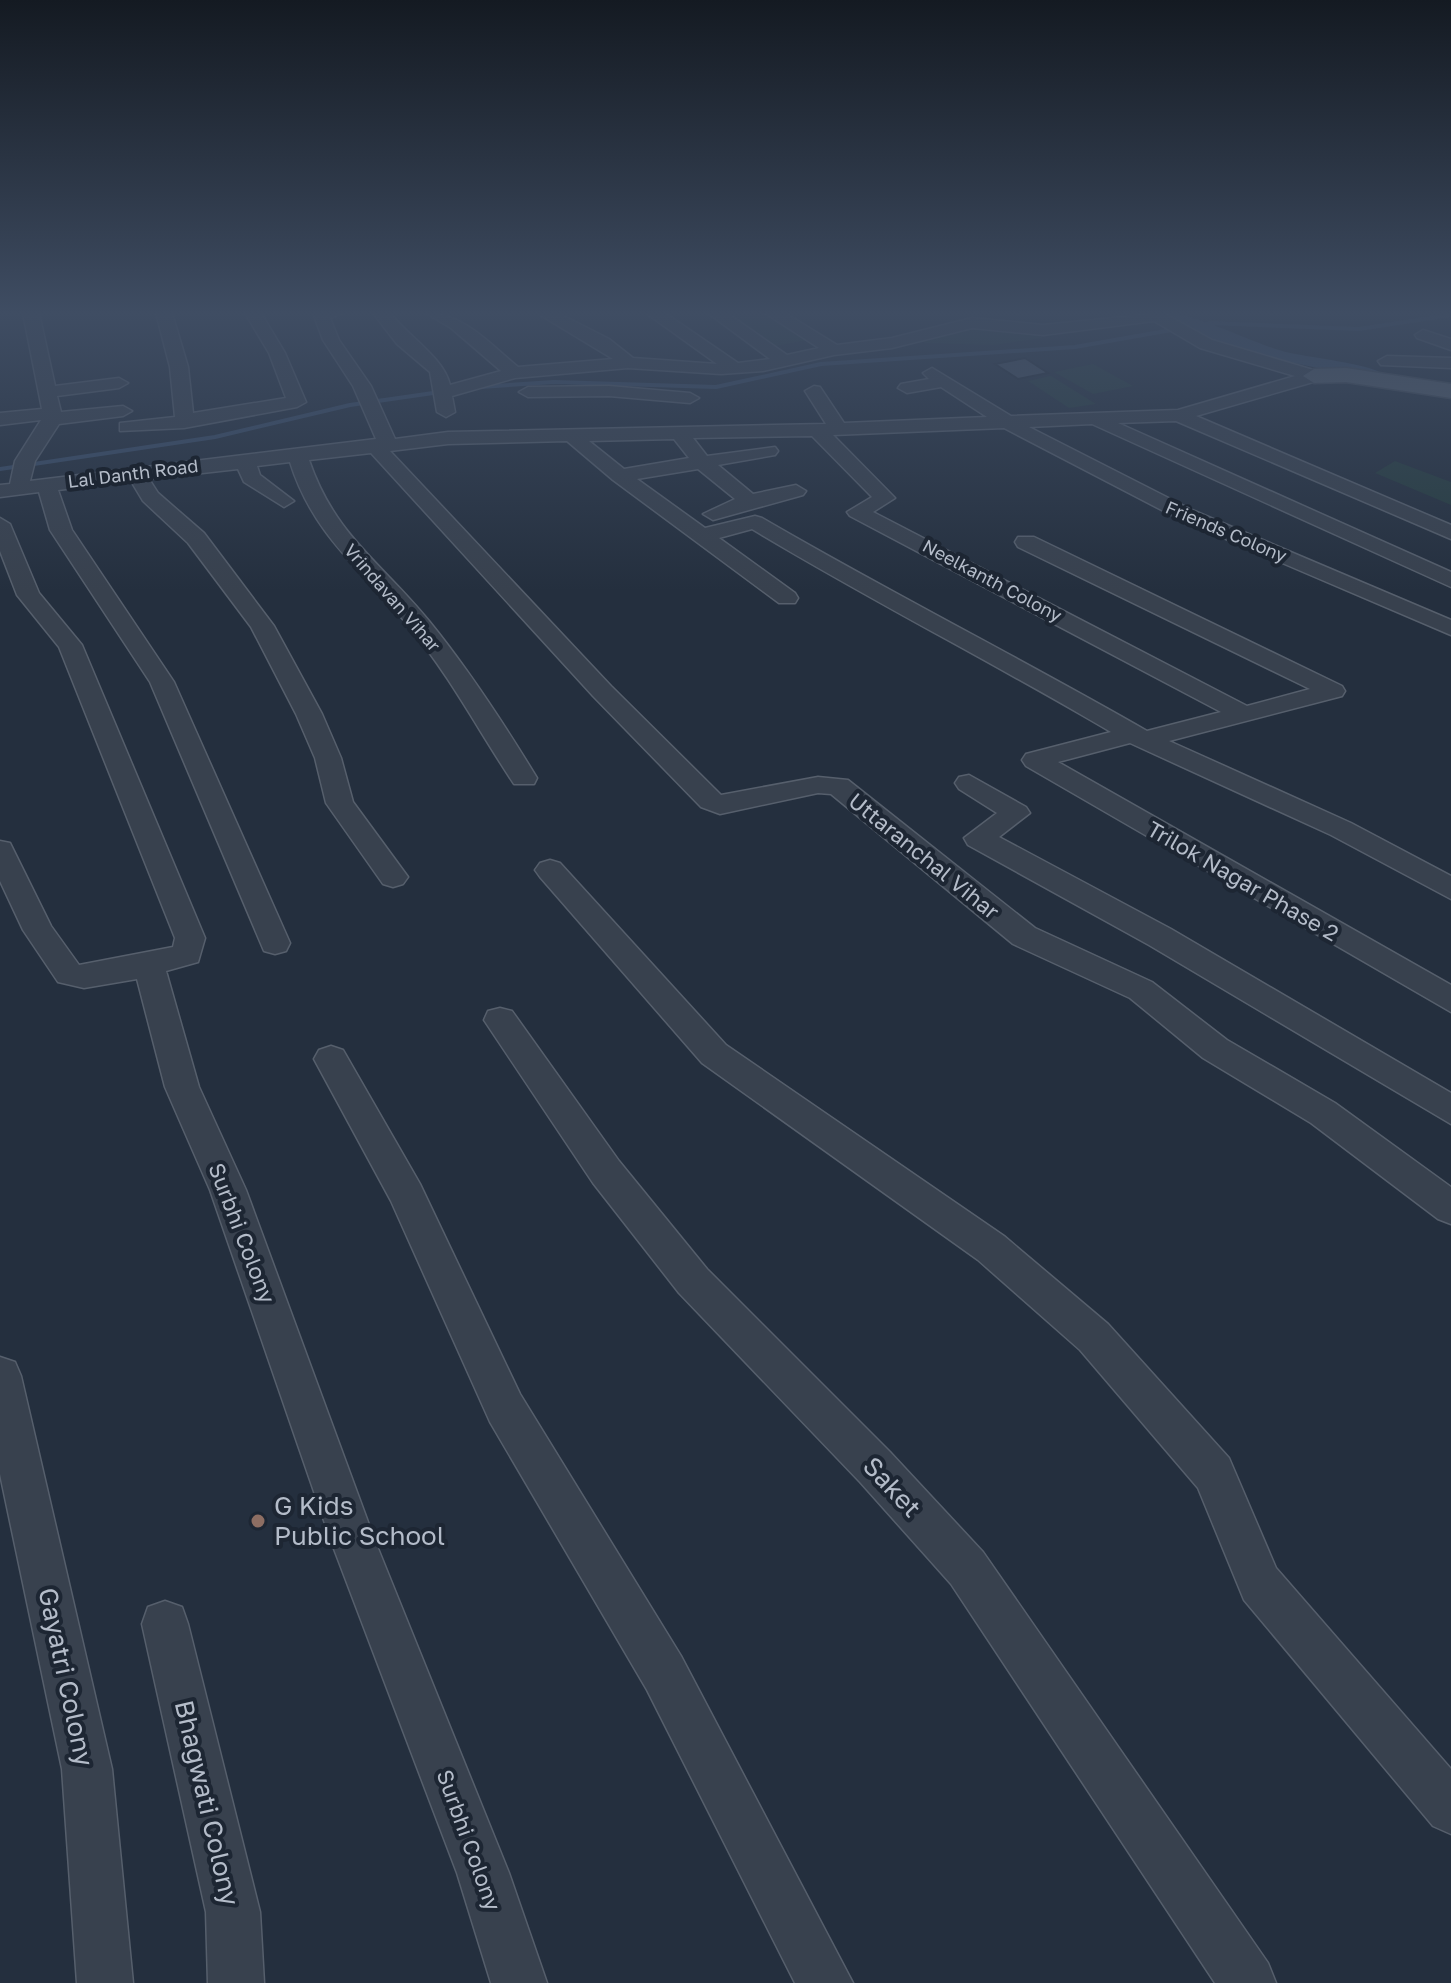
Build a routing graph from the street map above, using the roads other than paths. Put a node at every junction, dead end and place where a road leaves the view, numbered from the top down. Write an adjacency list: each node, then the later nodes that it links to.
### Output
1 (50, 406): 10 (street)
2 (184, 406): 14 (street)
3 (292, 406): 19 (street)
4 (370, 406): 20 (street)
5 (446, 406): 18 (street)
6 (819, 406): 15 (street)
7 (980, 406): 13 (street, Friends Colony)
8 (1212, 406): 9 (street, Lal Danth Road)
9 (1179, 415): 12 (street, Lal Danth Road); 33 (street)
10 (52, 416): 11 (street); 14 (street); 26 (street)
11 (0, 419)
12 (1097, 421): 13 (street, Lal Danth Road); 35 (street)
13 (1006, 423): 15 (street, Lal Danth Road); 37 (street, Friends Colony)
14 (184, 426): 19 (street)
15 (827, 429): 16 (street, Lal Danth Road); 38 (street, Neelkanth Colony)
16 (679, 432): 17 (street, Lal Danth Road); 23 (street)
17 (571, 435): 18 (street, Lal Danth Road); 25 (street)
18 (448, 438): 20 (street, Lal Danth Road)
19 (249, 439): 22 (street, Lal Danth Road); 24 (street, Lal Danth Road); 29 (street)
20 (380, 443): 22 (street, Lal Danth Road); 52 (street, Uttaranchal Vihar)
21 (768, 451): 23 (street)
22 (297, 454): 40 (street, Vrindavan Vihar)
23 (700, 460): 25 (street); 30 (street)
24 (136, 474): 27 (street, Lal Danth Road); 44 (street)
25 (620, 476): 32 (street)
26 (17, 478): 27 (street, Lal Danth Road)
27 (47, 486): 46 (street)
28 (796, 491): 30 (street)
29 (284, 501)
30 (749, 501): 32 (street)
31 (0, 524): 47 (street)
32 (696, 529): 36 (street); 39 (street)
33 (1451, 533)
34 (1026, 542): 38 (street)
35 (1446, 573)
36 (787, 598)
37 (1451, 628)
38 (1244, 714): 39 (street)
39 (1138, 737): 45 (street); 48 (street, Trilok Nagar Phase 2)
40 (524, 778)
41 (969, 783): 51 (street)
42 (0, 850): 47 (street)
43 (550, 870): 55 (street)
44 (393, 877)
45 (1451, 889)
46 (275, 943)
47 (149, 965): 58 (street, Surbhi Colony)
48 (1451, 1000)
49 (500, 1020): 60 (street, Saket)
50 (331, 1059): 59 (street)
51 (1451, 1110)
52 (1451, 1208)
53 (0, 1376): 56 (street, Gayatri Colony)
54 (165, 1624): 57 (street, Bhagwati Colony)
55 (1451, 1808)
56 (105, 1983)
57 (236, 1983)
58 (519, 1983)
59 (825, 1983)
60 (1248, 1983)

